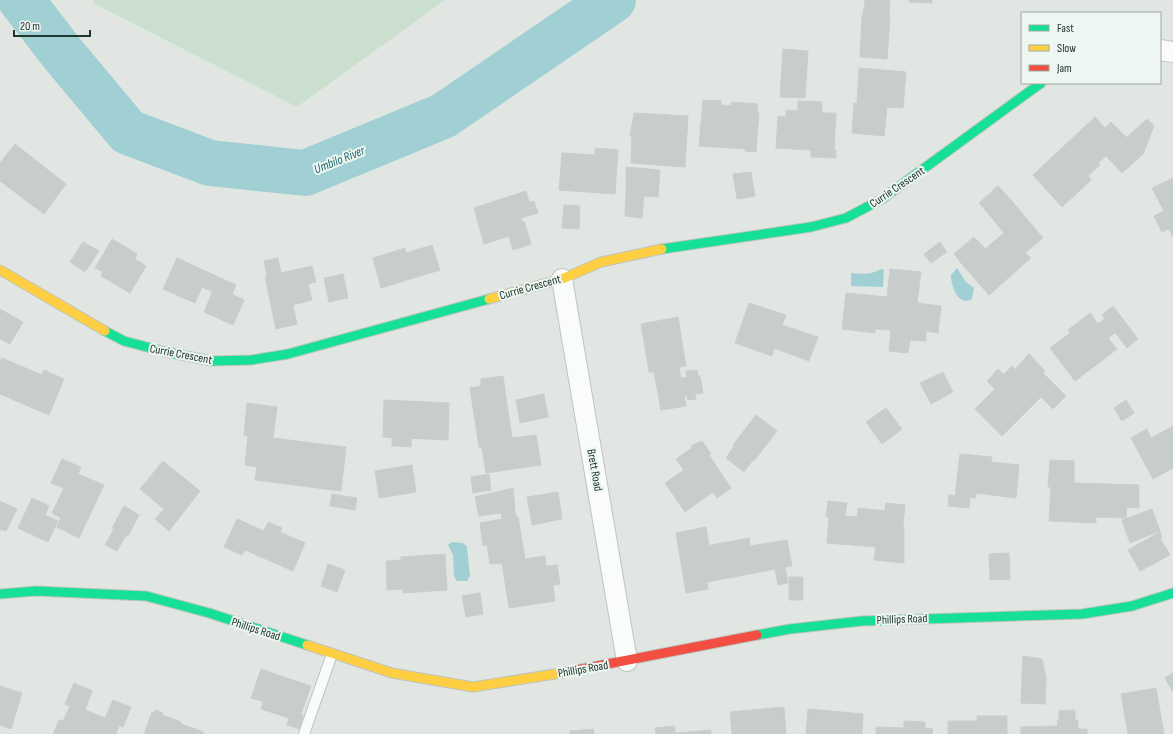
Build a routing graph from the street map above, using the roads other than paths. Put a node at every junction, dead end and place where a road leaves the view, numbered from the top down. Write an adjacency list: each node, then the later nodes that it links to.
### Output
1 (1161, 50): 2 (street)
2 (1173, 52)
3 (1040, 84): 5 (street, Currie Crescent)
4 (0, 270): 5 (street, Currie Crescent)
5 (562, 279): 9 (street, Brett Road)
6 (1173, 592): 9 (street, Phillips Road)
7 (0, 594): 8 (street, Phillips Road)
8 (332, 654): 9 (street, Phillips Road); 10 (lane)
9 (627, 661)
10 (304, 734)

